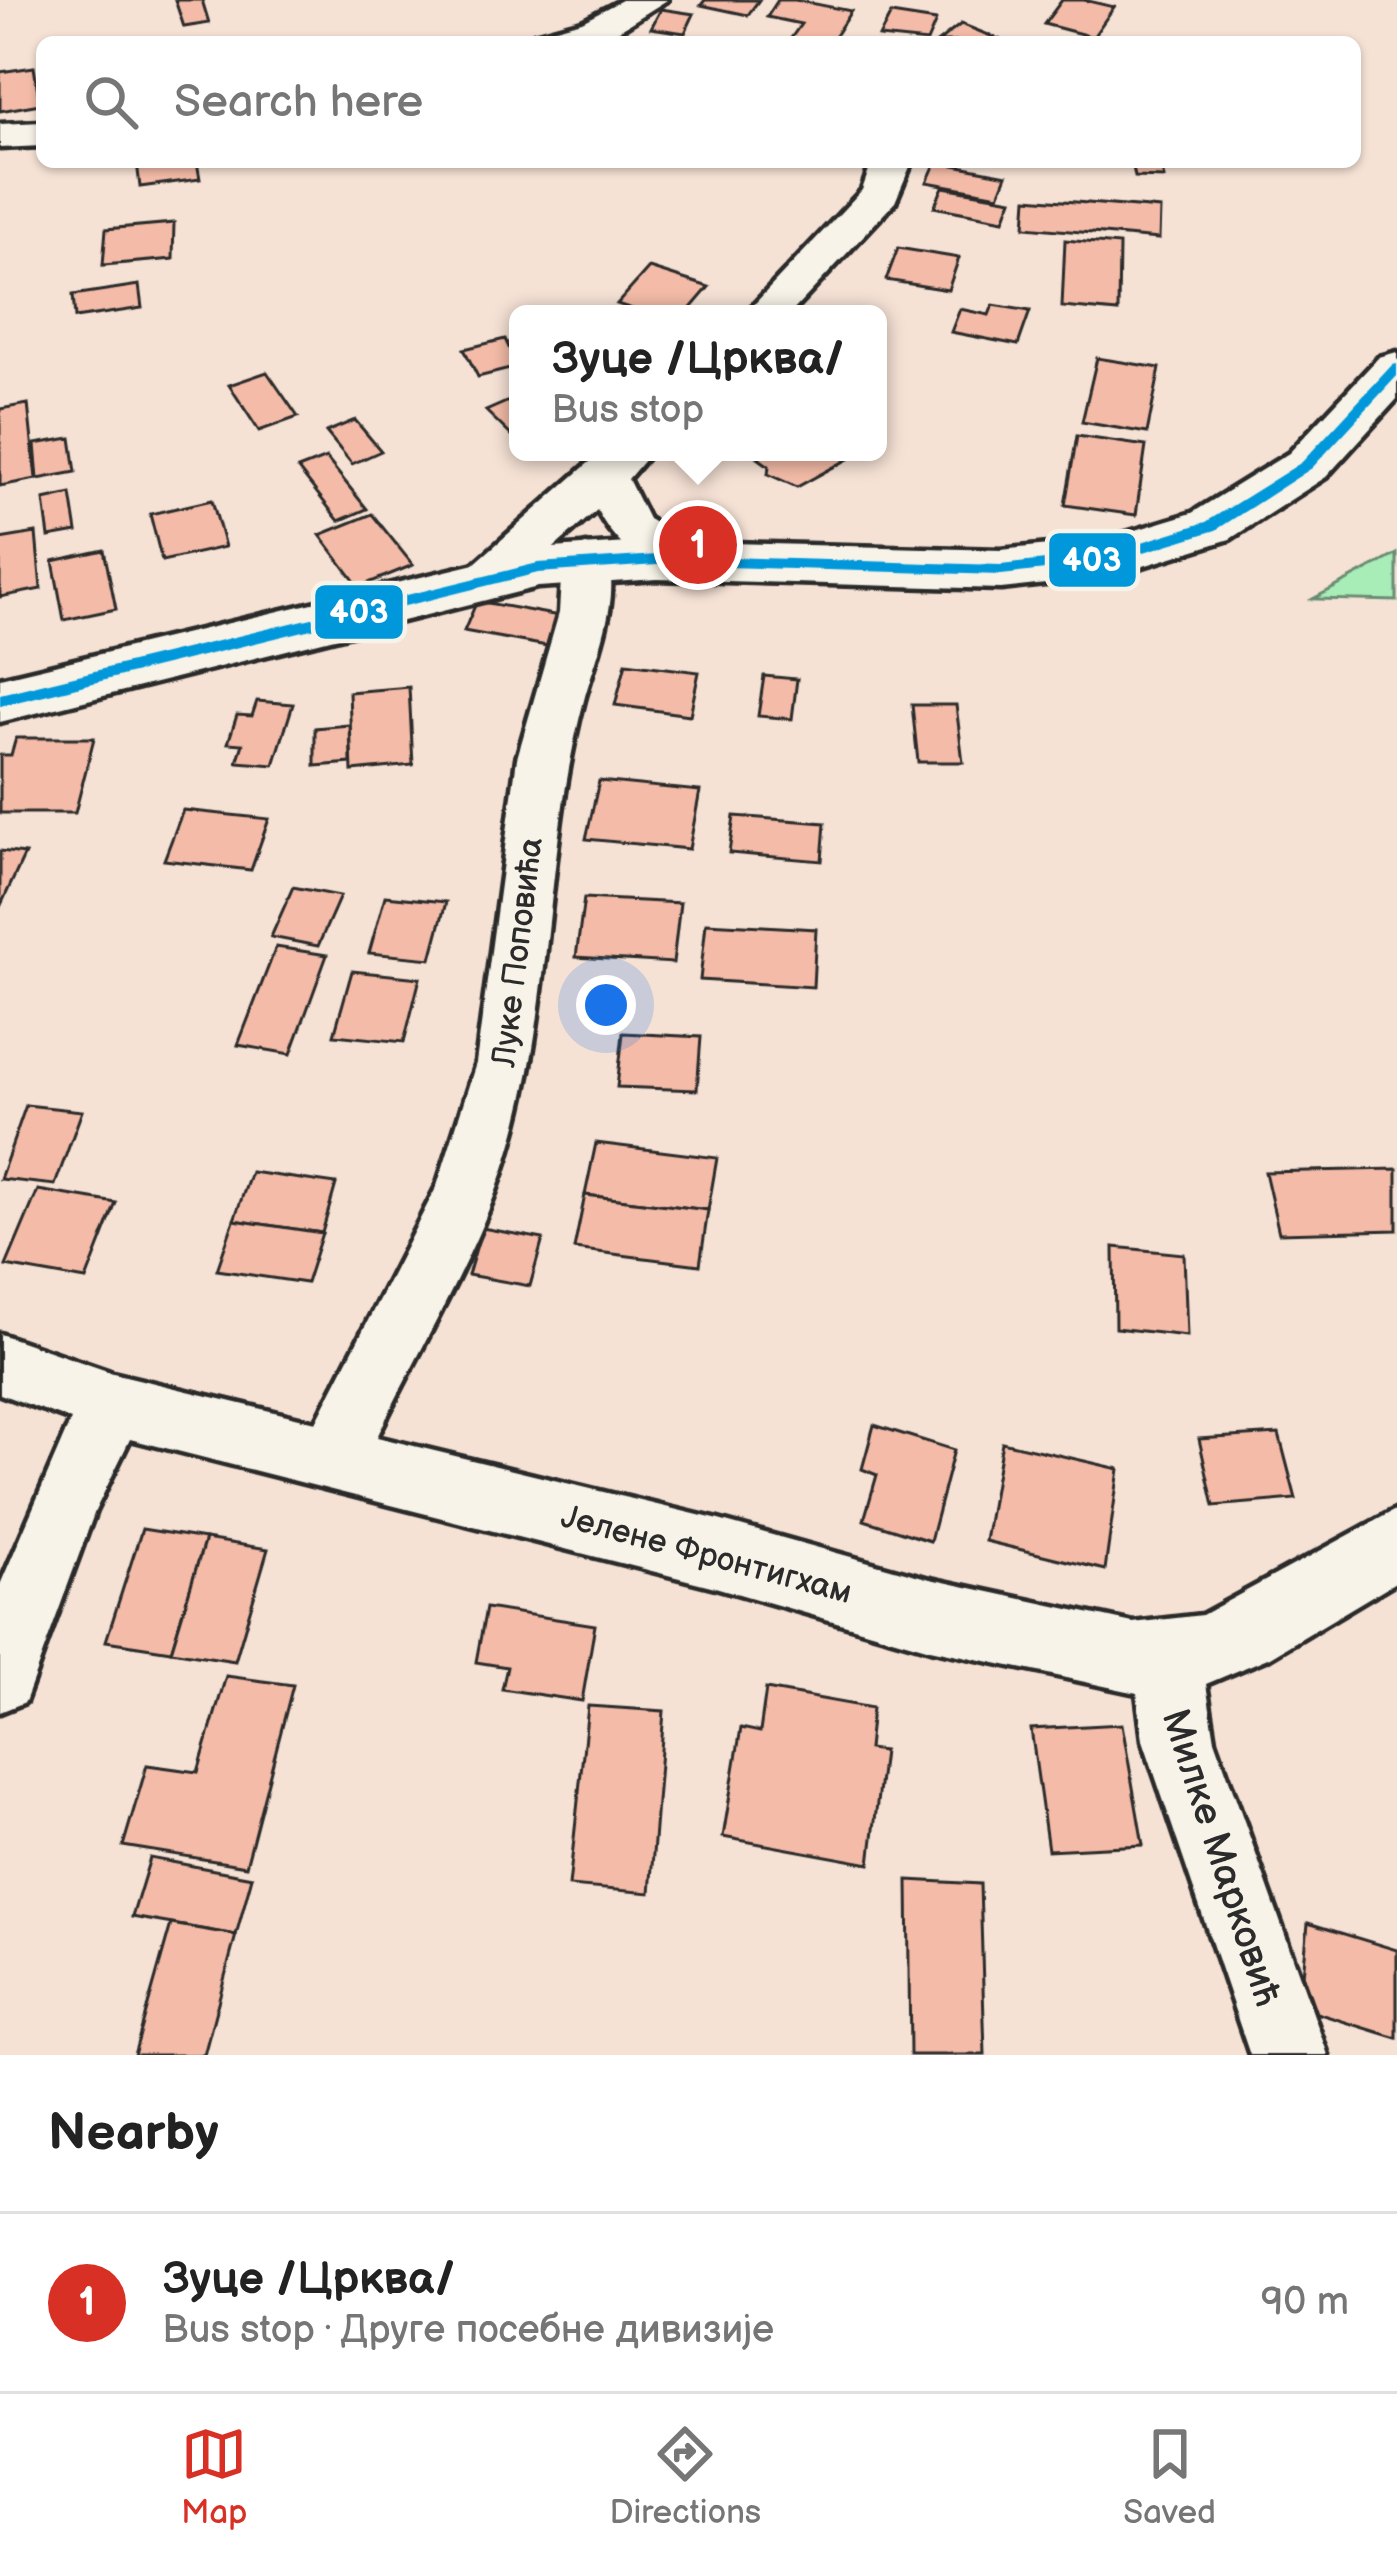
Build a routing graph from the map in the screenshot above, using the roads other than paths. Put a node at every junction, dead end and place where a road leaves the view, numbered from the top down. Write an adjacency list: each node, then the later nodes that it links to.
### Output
1 (632, 19): 2 (street)
2 (570, 36)
3 (36, 134): 4 (street)
4 (0, 136)
5 (890, 168): 6 (street)
6 (775, 305)
7 (1397, 368): 9 (street)
8 (616, 464): 9 (street); 11 (street)
9 (682, 561): 10 (street)
10 (586, 562): 11 (street); 15 (street, Луке Поповића)
11 (490, 577): 12 (street)
12 (0, 700)
13 (0, 1364): 14 (street, Јелене Фронтигхам)
14 (112, 1404): 15 (street, Јелене Фронтигхам); 18 (street)
15 (333, 1456): 17 (street, Јелене Фронтигхам)
16 (1397, 1543): 17 (street, Јелене Фронтигхам)
17 (1167, 1657): 19 (street, Милке Марковић)
18 (0, 1677)
19 (1289, 2055)

